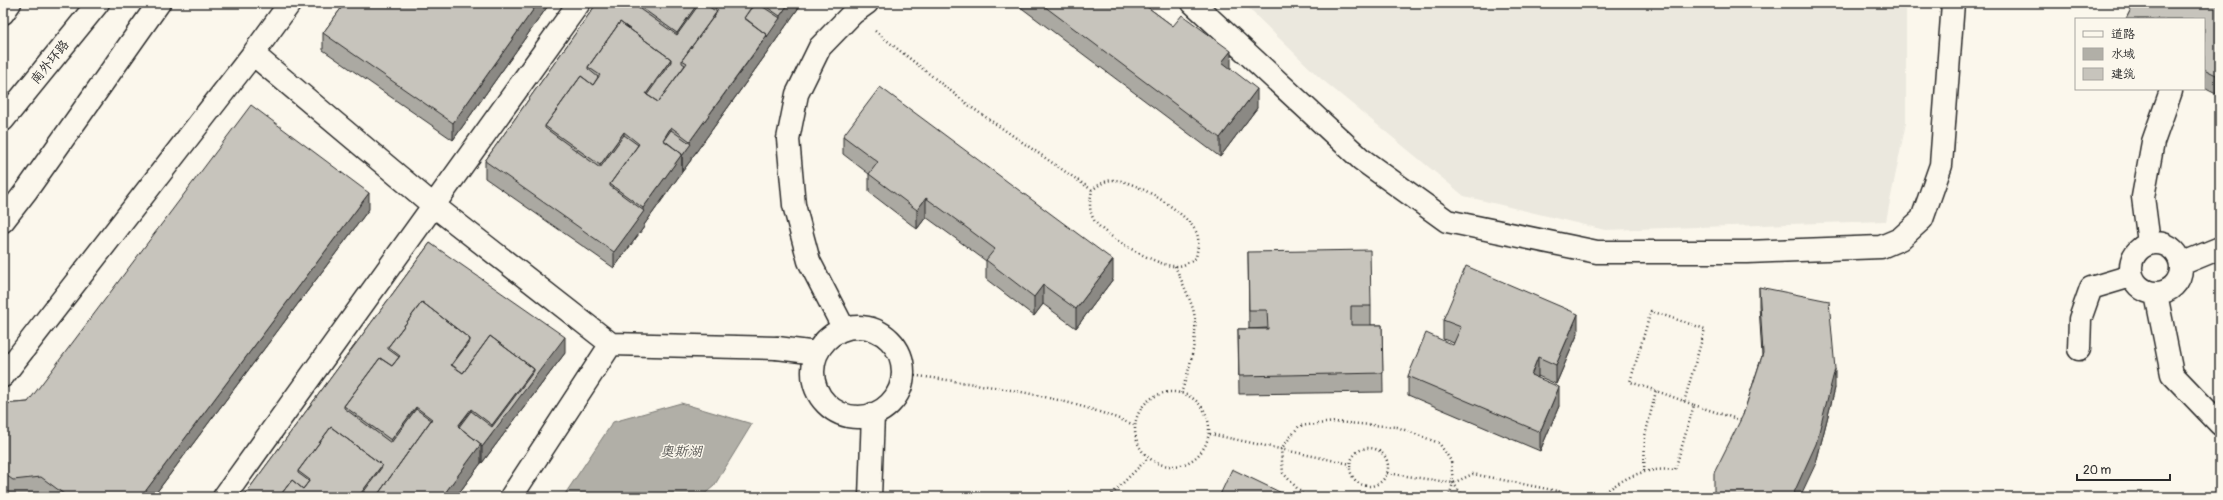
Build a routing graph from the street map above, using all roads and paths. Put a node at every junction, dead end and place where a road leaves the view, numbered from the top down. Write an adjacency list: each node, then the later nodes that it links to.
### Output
1 (10, 3): 9 (main road)
2 (98, 3): 12 (main road, 南外环路)
3 (159, 3): 15 (main road)
4 (290, 3): 10 (main road)
5 (579, 3): 14 (main road)
6 (1193, 3): 7 (main road)
7 (1952, 3)
8 (860, 8): 13 (path); 22 (main road)
9 (3, 13)
10 (253, 54): 14 (main road); 27 (main road)
11 (2171, 90): 16 (main road)
12 (3, 120)
13 (1092, 190): 19 (path); 19 (path)
14 (434, 205): 23 (main road); 43 (main road)
15 (3, 222)
16 (2149, 243): 18 (main road); 20 (main road)
17 (2220, 248): 18 (main road)
18 (2181, 264): 21 (main road)
19 (1175, 266): 29 (path)
20 (2132, 276): 21 (main road); 24 (main road)
21 (2156, 294): 34 (main road)
22 (844, 329): 25 (main road); 26 (main road)
23 (612, 344): 25 (main road); 44 (main road)
24 (2079, 349)
25 (817, 353): 32 (main road)
26 (903, 375): 32 (main road); 35 (path)
27 (3, 376)
28 (1656, 391): 30 (path); 30 (path); 40 (path)
29 (1181, 393): 35 (path); 36 (path)
30 (1684, 402): 31 (path)
31 (1694, 405): 33 (path); 40 (path)
32 (873, 414): 45 (main road)
33 (1746, 422)
34 (2220, 424)
35 (1134, 425): 38 (path)
36 (1210, 434): 37 (path); 38 (path)
37 (1281, 449): 39 (path); 42 (path); 47 (path)
38 (1148, 458): 46 (path)
39 (1350, 464): 41 (path); 41 (path)
40 (1644, 471): 51 (path)
41 (1387, 473): 42 (path)
42 (1453, 483): 48 (path); 49 (path); 50 (path)
43 (224, 497)
44 (511, 497)
45 (870, 497)
46 (1109, 497)
47 (1305, 497)
48 (1448, 497)
49 (1464, 497)
50 (1587, 497)
51 (1599, 497)

